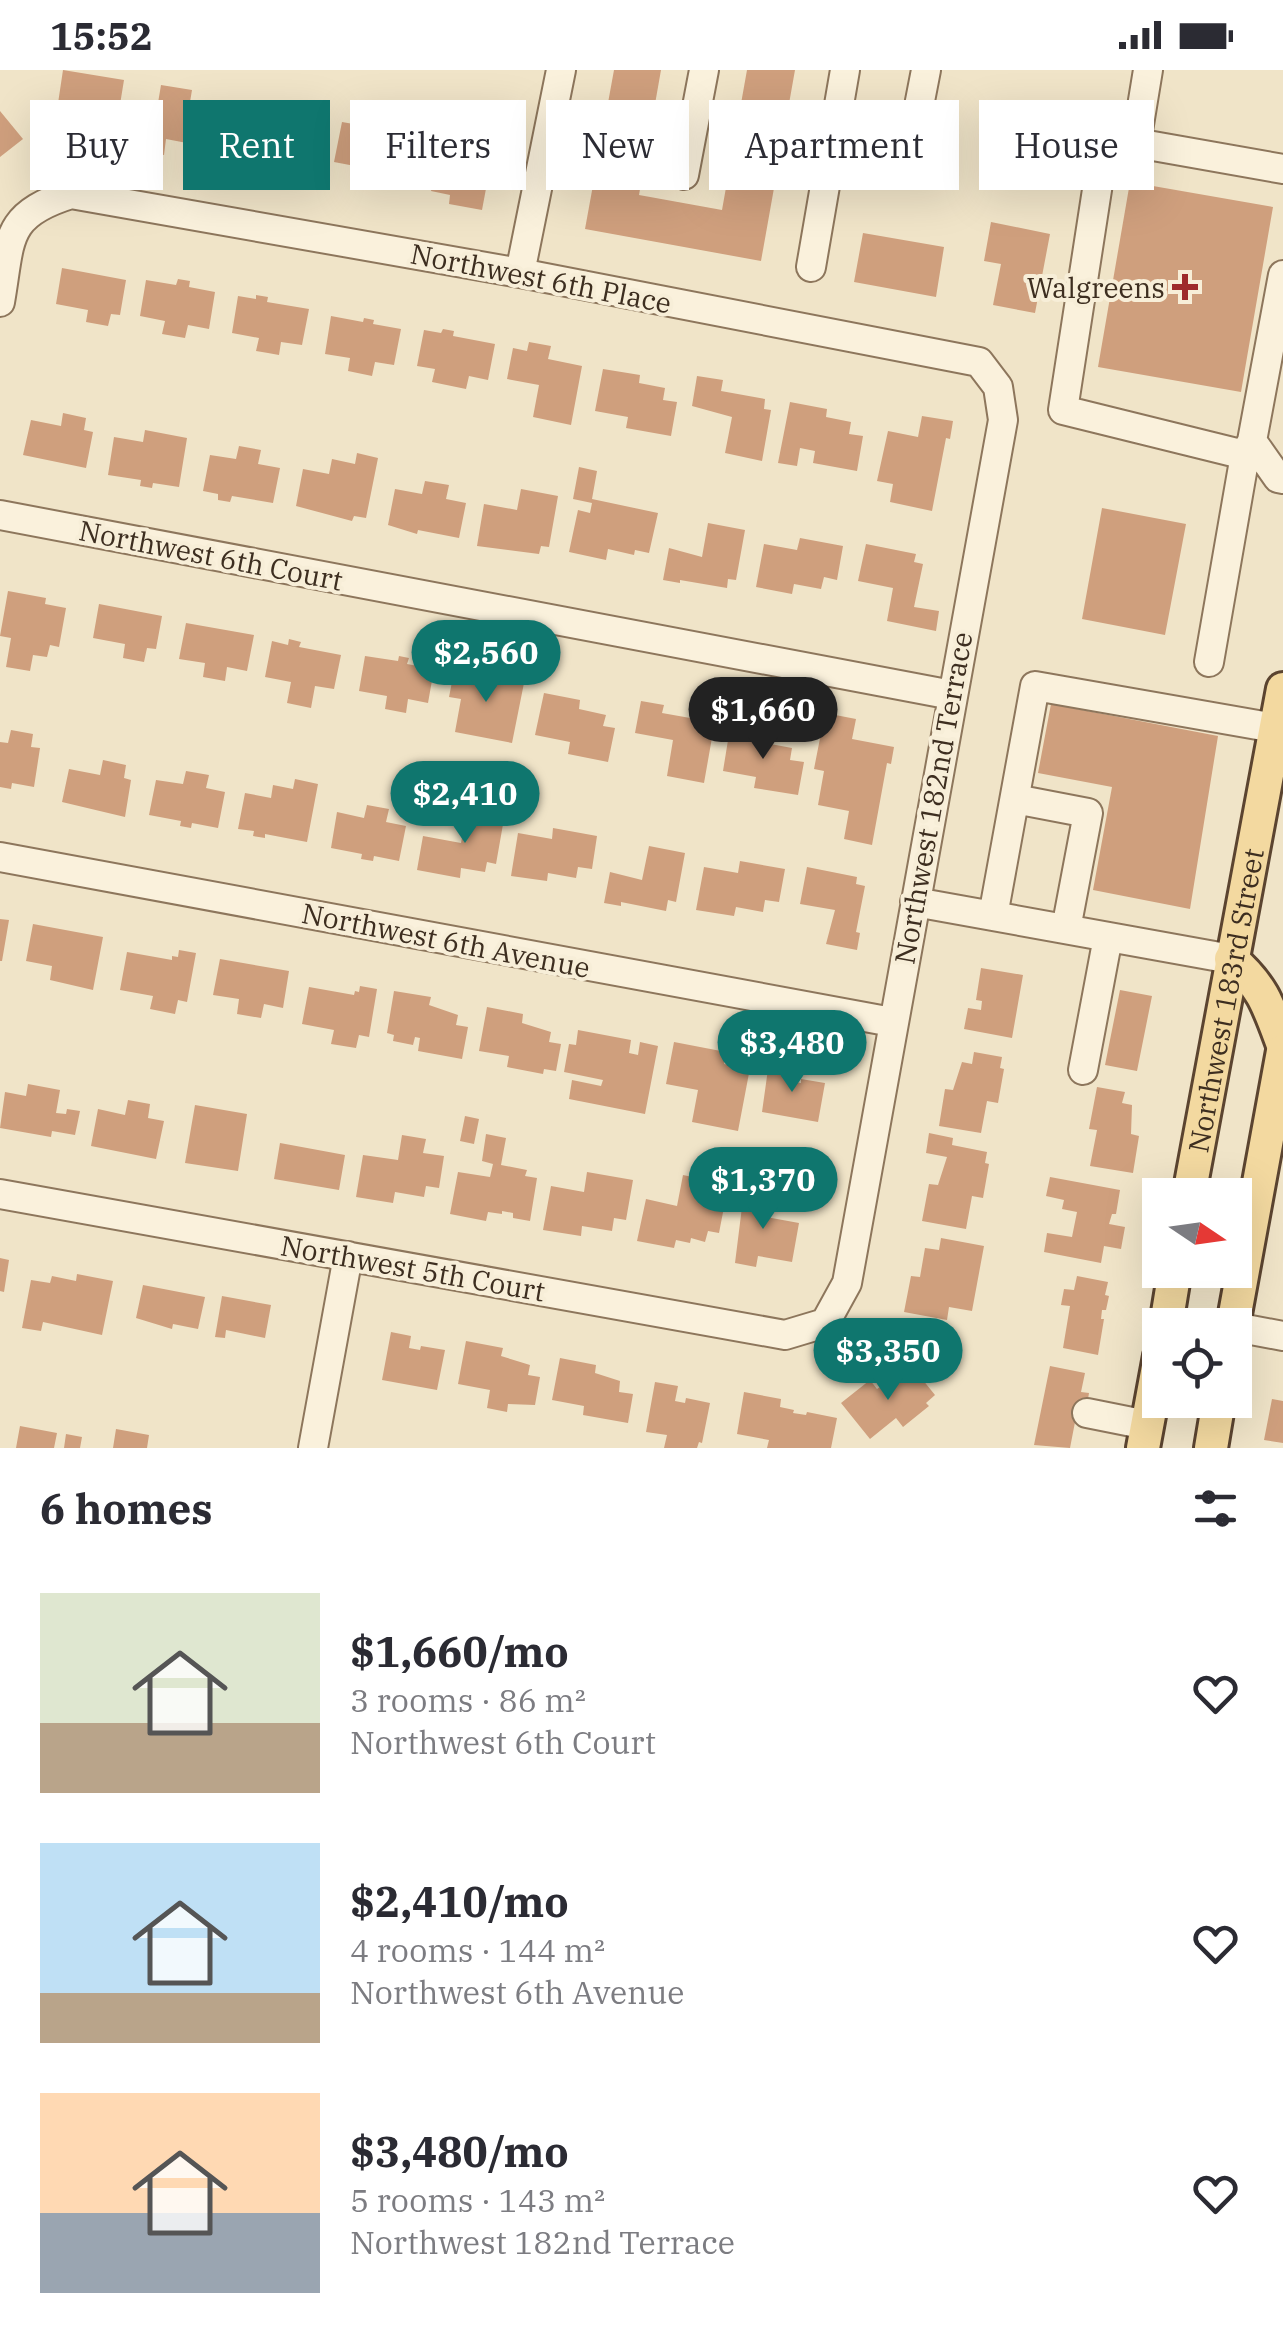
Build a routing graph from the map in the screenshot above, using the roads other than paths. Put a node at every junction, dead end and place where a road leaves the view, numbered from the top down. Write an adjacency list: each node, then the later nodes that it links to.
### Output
1 (561, 70): 13 (street)
2 (704, 70): 9 (street)
3 (845, 70): 12 (street)
4 (926, 70): 6 (street)
5 (1148, 70): 7 (street)
6 (920, 100)
7 (1143, 100)
8 (1154, 146): 10 (street)
9 (689, 149)
10 (1283, 169)
11 (1097, 190): 17 (street)
12 (811, 266)
13 (520, 273): 15 (street, Northwest 6th Place); 16 (street, Northwest 6th Place)
14 (1283, 275): 17 (street)
15 (0, 302)
16 (998, 387): 22 (street, Northwest 182nd Terrace)
17 (1248, 448): 18 (street); 20 (street)
18 (1283, 479)
19 (0, 515): 22 (street, Northwest 6th Court)
20 (1210, 662)
21 (1283, 689): 23 (main road, Northwest 183rd Street)
22 (952, 694): 26 (street, Northwest 182nd Terrace)
23 (1276, 728): 24 (street); 30 (main road, Northwest 183rd Street)
24 (1014, 799): 27 (street); 28 (street)
25 (0, 857): 31 (street, Northwest 6th Avenue)
26 (915, 902): 27 (street); 31 (street, Northwest 182nd Terrace)
27 (992, 916): 28 (street)
28 (1066, 929): 29 (street)
29 (1108, 937): 30 (street); 33 (street)
30 (1230, 959): 32 (main road); 35 (main road, Northwest 183rd Street)
31 (892, 1022): 39 (street, Northwest 182nd Terrace)
32 (1283, 1048): 34 (main road)
33 (1083, 1070)
34 (1274, 1147): 38 (main road)
35 (1191, 1178)
36 (0, 1194): 37 (street, Northwest 5th Court)
37 (348, 1256): 39 (street, Northwest 5th Court); 45 (street)
38 (1238, 1308)
39 (825, 1323)
40 (1252, 1330): 41 (street)
41 (1283, 1336)
42 (1087, 1414): 44 (street)
43 (1216, 1418): 46 (main road)
44 (1145, 1437)
45 (313, 1448)
46 (1210, 1448)

